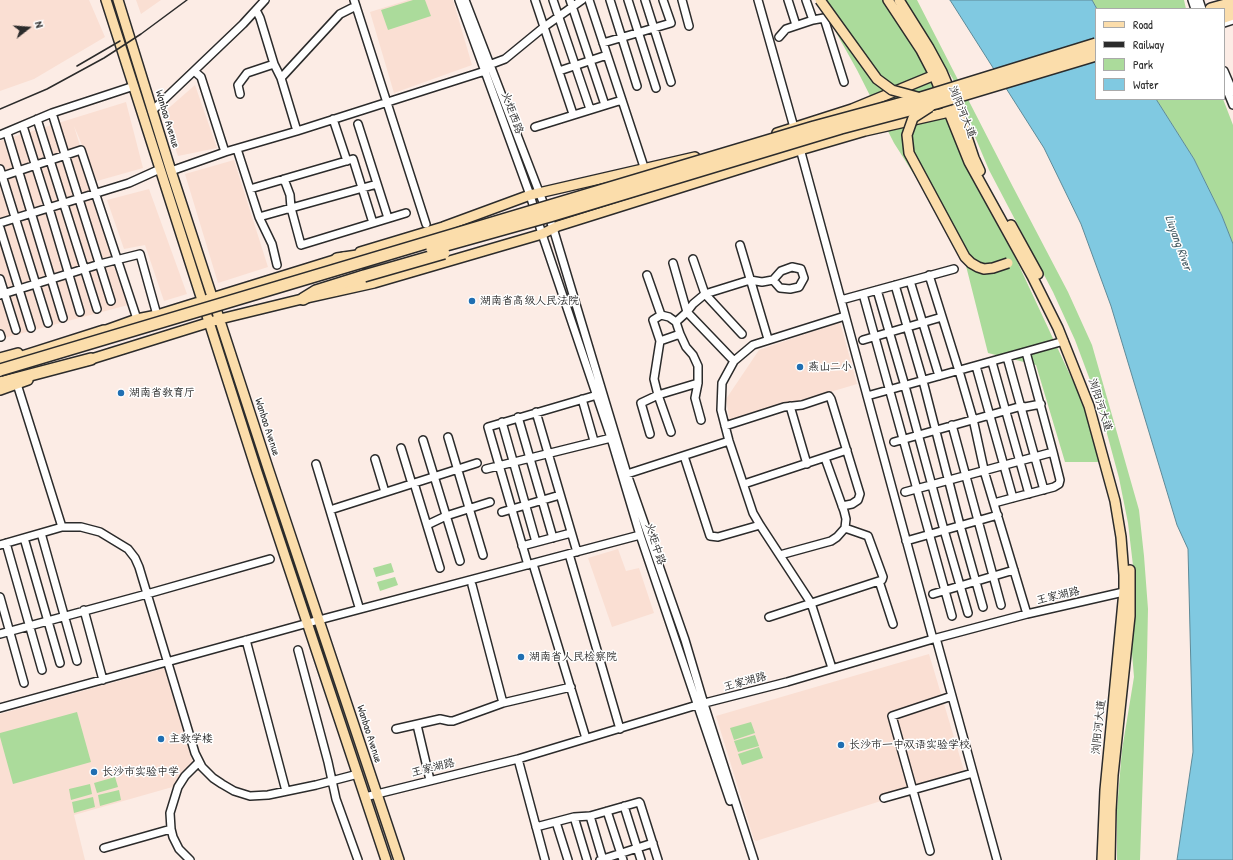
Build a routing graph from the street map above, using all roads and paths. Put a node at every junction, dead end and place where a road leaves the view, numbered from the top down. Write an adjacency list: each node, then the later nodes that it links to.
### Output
1 (106, 0): 53 (main road, Wanbao Avenue)
2 (118, 0): 66 (main road, Wanbao Avenue)
3 (265, 0): 27 (street)
4 (459, 0): 44 (street, 火炬西路)
5 (465, 0): 44 (street, 火炬西路)
6 (535, 0): 32 (street)
7 (553, 0): 28 (street)
8 (582, 0): 24 (street)
9 (588, 0): 37 (street)
10 (610, 0): 36 (street)
11 (628, 0): 34 (street)
12 (645, 0): 33 (street)
13 (663, 0): 33 (street)
14 (682, 0): 31 (street)
15 (758, 0): 74 (street)
16 (788, 0): 30 (street)
17 (806, 0): 29 (street)
18 (820, 0): 58 (main road, bridge)
19 (888, 0): 47 (main road, 浏阳河大道)
20 (899, 0): 47 (main road, 浏阳河大道)
21 (1231, 0): 25 (main road)
22 (355, 3): 49 (street); 60 (street)
23 (1233, 3): 26 (highway)
24 (571, 4): 28 (street); 41 (street)
25 (1218, 8)
26 (1219, 8)
27 (256, 10): 42 (street); 45 (street)
28 (558, 17): 32 (street); 43 (street)
29 (813, 20): 30 (street); 51 (street)
30 (796, 25): 35 (street)
31 (689, 26)
32 (544, 27): 44 (street); 46 (street)
33 (654, 28): 34 (street); 50 (street)
34 (639, 33): 36 (street); 55 (street)
35 (779, 37)
36 (622, 38): 37 (street); 54 (street)
37 (603, 43): 39 (street)
38 (1095, 44): 58 (highway, bridge)
39 (607, 55): 41 (street); 59 (street)
40 (1095, 55): 61 (highway, bridge)
41 (591, 60): 43 (street); 62 (street)
42 (274, 64): 49 (street); 57 (street)
43 (575, 66): 46 (street); 64 (street)
44 (487, 68): 60 (street); 94 (street, 火炬西路)
45 (194, 71): 66 (street); 79 (street)
46 (559, 71): 68 (street)
47 (938, 73): 65 (main road, 浏阳河大道); 74 (main road)
48 (1225, 73): 56 (street)
49 (281, 78): 75 (street)
50 (671, 82)
51 (844, 82)
52 (1225, 85): 63 (street)
53 (134, 86): 67 (street); 85 (main road, Wanbao Avenue)
54 (637, 86)
55 (656, 88)
56 (1233, 92)
57 (240, 94)
58 (921, 98): 99 (highway, bridge)
59 (622, 100): 62 (street); 83 (street)
60 (386, 103): 70 (street); 107 (street)
61 (936, 103): 99 (highway, bridge); 112 (main road, bridge)
62 (605, 105): 64 (street)
63 (1233, 105)
64 (590, 109): 68 (street)
65 (953, 110): 78 (main road); 112 (main road, 浏阳河大道)
66 (152, 111): 87 (main road, Wanbao Avenue)
67 (52, 113): 69 (street); 80 (street)
68 (573, 114): 73 (street)
69 (37, 119): 72 (street); 81 (street)
70 (333, 120): 75 (street); 82 (street)
71 (358, 124): 90 (street)
72 (23, 126): 76 (street); 84 (street)
73 (535, 127)
74 (794, 127): 78 (street); 94 (main road)
75 (297, 131): 77 (street)
76 (3, 134): 86 (street)
77 (238, 149): 79 (street); 92 (street)
78 (800, 150): 109 (main road); 139 (street)
79 (225, 152): 87 (street)
80 (65, 155): 81 (street); 93 (street); 95 (street)
81 (50, 160): 84 (street); 96 (street)
82 (347, 161): 89 (street); 91 (street)
83 (643, 164)
84 (36, 165): 86 (street); 97 (street)
85 (160, 170): 93 (street); 138 (main road, Wanbao Avenue)
86 (18, 171): 88 (street); 101 (street)
87 (171, 171): 136 (main road, Wanbao Avenue)
88 (1, 174): 102 (street)
89 (284, 179): 92 (street); 98 (street)
90 (377, 184): 91 (street); 104 (street)
91 (362, 188): 98 (street); 106 (street)
92 (250, 189): 103 (street)
93 (95, 193): 95 (street); 115 (street)
94 (534, 194): 109 (street, 火炬西路); 110 (street, 火炬西路); 113 (main road)
95 (80, 198): 96 (street); 117 (street)
96 (64, 203): 97 (street); 119 (street)
97 (49, 208): 101 (street); 121 (street)
98 (291, 208): 103 (street); 106 (street)
99 (547, 212): 113 (highway, bridge); 137 (highway, bridge); 175 (highway, bridge); 178 (highway, bridge)
100 (406, 213): 104 (street)
101 (31, 214): 102 (street); 125 (street)
102 (15, 218): 105 (street); 129 (street)
103 (259, 218): 118 (street)
104 (388, 218): 106 (street)
105 (0, 223)
106 (373, 223)
107 (426, 224)
108 (0, 228): 131 (street)
109 (553, 228): 110 (main road); 232 (street, 火炬西路)
110 (542, 234): 137 (main road); 187 (street, 火炬中路)
111 (740, 245): 126 (street)
112 (1025, 256): 166 (main road, 浏阳河大道); 289 (main road, 浏阳河大道)
113 (337, 259): 136 (main road)
114 (693, 259): 133 (street)
115 (117, 260): 117 (street); 144 (street); 149 (street)
116 (673, 263): 143 (street)
117 (100, 264): 119 (street); 140 (street)
118 (277, 265)
119 (84, 268): 121 (street); 141 (street)
120 (954, 269): 123 (street)
121 (69, 273): 125 (street); 142 (street)
122 (647, 275): 145 (street)
123 (929, 276): 128 (street); 147 (street)
124 (0, 279): 135 (street)
125 (51, 279): 129 (street); 148 (street)
126 (750, 280): 127 (street); 133 (street); 163 (street)
127 (773, 280)
128 (910, 281): 130 (street); 154 (street)
129 (36, 284): 131 (street); 151 (street)
130 (895, 285): 132 (street); 155 (street)
131 (20, 289): 135 (street); 156 (street)
132 (877, 290): 134 (street); 159 (street)
133 (705, 294): 143 (street); 161 (street)
134 (863, 294): 139 (street); 162 (street)
135 (2, 295): 157 (street)
136 (213, 297): 138 (main road); 150 (main road, Wanbao Avenue)
137 (303, 299): 150 (main road)
138 (203, 300): 144 (main road); 152 (main road, Wanbao Avenue)
139 (841, 300): 146 (street)
140 (111, 301)
141 (97, 309)
142 (80, 312)
143 (688, 312): 153 (street); 171 (street)
144 (156, 315): 149 (main road)
145 (661, 315): 153 (street); 165 (street)
146 (845, 316): 163 (street); 188 (street)
147 (942, 316): 154 (street); 176 (street)
148 (63, 318)
149 (137, 319): 158 (main road)
150 (220, 319): 152 (main road); 304 (main road, Wanbao Avenue)
151 (48, 322)
152 (209, 322): 170 (main road); 305 (main road, Wanbao Avenue)
153 (676, 322): 160 (street)
154 (922, 322): 155 (street); 177 (street)
155 (907, 326): 159 (street); 179 (street)
156 (31, 328)
157 (16, 330)
158 (104, 331): 169 (main road); 173 (highway)
159 (889, 331): 162 (street); 183 (street)
160 (680, 334): 165 (street); 181 (street)
161 (742, 334)
162 (875, 336): 164 (street); 185 (street)
163 (768, 339): 171 (street)
164 (863, 340)
165 (660, 341): 186 (street)
166 (1064, 341): 167 (street); 289 (main road, 浏阳河大道)
167 (1026, 352): 168 (street); 190 (street)
168 (1007, 357): 172 (street); 192 (street)
169 (0, 358)
170 (91, 359): 180 (highway); 182 (main road)
171 (734, 361): 201 (street)
172 (992, 362): 174 (street); 193 (street)
173 (0, 364)
174 (976, 366): 176 (street); 195 (street)
175 (0, 370)
176 (959, 371): 177 (street); 197 (street)
177 (939, 376): 179 (street)
178 (0, 377)
179 (923, 381): 183 (street); 202 (street)
180 (0, 383)
181 (698, 383): 186 (street); 198 (street)
182 (17, 384): 184 (main road); 261 (street)
183 (905, 386): 185 (street); 205 (street)
184 (0, 390)
185 (890, 390): 188 (street); 208 (street)
186 (658, 395): 203 (street); 204 (street)
187 (597, 396): 189 (street); 207 (street, 火炬中路)
188 (868, 396): 270 (street)
189 (582, 400): 194 (street); 210 (street)
190 (1041, 404): 192 (street); 215 (street)
191 (790, 406): 201 (street); 214 (street); 226 (street)
192 (1022, 406): 193 (street); 218 (street)
193 (1006, 410): 195 (street); 222 (street)
194 (536, 412): 196 (street); 216 (street)
195 (990, 414): 197 (street); 227 (street)
196 (518, 417): 199 (street); 219 (street)
197 (973, 419): 200 (street); 231 (street)
198 (701, 420)
199 (502, 422): 223 (street); 228 (street)
200 (952, 425): 202 (street); 233 (street)
201 (724, 426): 211 (street)
202 (935, 430): 205 (street); 235 (street)
203 (671, 432)
204 (650, 434)
205 (918, 435): 208 (street); 238 (street)
206 (448, 437): 229 (street)
207 (611, 438): 210 (street); 232 (street, 火炬中路)
208 (903, 439): 212 (street); 239 (street)
209 (423, 440): 234 (street)
210 (594, 441): 216 (street)
211 (729, 441): 217 (street); 237 (street)
212 (894, 442)
213 (401, 448): 236 (street)
214 (848, 450): 220 (street); 250 (street)
215 (1053, 452): 218 (street); 240 (street)
216 (548, 453): 219 (street); 244 (street)
217 (684, 456): 232 (street); 259 (street)
218 (1036, 457): 222 (street); 240 (street)
219 (530, 458): 223 (street); 246 (street)
220 (825, 458): 226 (street); 250 (street)
221 (376, 459): 241 (street)
222 (1020, 461): 227 (street); 243 (street)
223 (513, 462): 228 (street); 249 (street)
224 (477, 463): 229 (street)
225 (316, 464): 252 (street)
226 (807, 464): 237 (street)
227 (1004, 465): 231 (street); 245 (street)
228 (499, 466): 230 (street); 253 (street)
229 (458, 469): 234 (street); 251 (street)
230 (486, 470)
231 (985, 470): 233 (street); 248 (street)
232 (624, 475): 267 (street, 火炬中路); 323 (street)
233 (964, 475): 235 (street); 257 (street)
234 (434, 476): 236 (street); 256 (street)
235 (948, 480): 238 (street); 260 (street)
236 (413, 483): 241 (street); 258 (street)
237 (744, 484): 259 (street)
238 (932, 484): 239 (street); 263 (street)
239 (916, 489): 242 (street); 266 (street)
240 (1044, 490): 243 (street)
241 (385, 492): 252 (street)
242 (905, 492)
243 (1029, 494): 245 (street)
244 (560, 495): 246 (street); 265 (street)
245 (1014, 498): 248 (street)
246 (542, 500): 249 (street); 269 (street)
247 (490, 502): 251 (street)
248 (994, 503): 255 (street)
249 (526, 505): 253 (street); 271 (street)
250 (842, 506): 262 (street)
251 (469, 508): 256 (street); 276 (street)
252 (330, 510): 295 (street)
253 (512, 510): 254 (street); 273 (street)
254 (502, 512)
255 (998, 515): 257 (street); 282 (street)
256 (446, 516): 258 (street); 279 (street)
257 (977, 521): 260 (street); 283 (street)
258 (427, 525): 281 (street)
259 (760, 525): 277 (street)
260 (960, 525): 263 (street); 285 (street)
261 (62, 527): 264 (street); 290 (street)
262 (845, 528): 277 (street); 284 (street)
263 (944, 530): 266 (street); 287 (street)
264 (41, 533): 268 (street); 300 (street)
265 (571, 533): 269 (street); 274 (street)
266 (929, 534): 270 (street); 288 (street)
267 (640, 535): 274 (street); 323 (street, 火炬中路)
268 (24, 538): 272 (street); 303 (street)
269 (553, 538): 271 (street)
270 (906, 541): 310 (street)
271 (536, 542): 273 (street)
272 (3, 544): 307 (street)
273 (522, 546): 280 (street)
274 (577, 552): 275 (street)
275 (569, 554): 280 (street); 327 (street)
276 (484, 555)
277 (780, 555): 293 (street)
278 (270, 559): 290 (street)
279 (460, 561)
280 (531, 564): 304 (street); 320 (street)
281 (440, 568)
282 (1014, 570): 283 (street); 299 (street)
283 (993, 576): 285 (street); 294 (street)
284 (879, 581): 293 (street); 306 (street)
285 (976, 581): 287 (street); 296 (street)
286 (472, 585): 322 (street)
287 (960, 586): 288 (street); 298 (street)
288 (945, 590): 291 (street); 301 (street)
289 (1127, 591): 299 (street, 王家湖路); 365 (main road, 浏阳河大道); 366 (main road, 浏阳河大道)
290 (147, 594): 297 (street); 314 (street)
291 (933, 594)
292 (0, 597): 308 (street)
293 (811, 603): 302 (street); 316 (street)
294 (1001, 605)
295 (359, 607)
296 (983, 607)
297 (84, 610): 300 (street); 318 (street)
298 (968, 613)
299 (1027, 614): 310 (street, 王家湖路)
300 (65, 616): 303 (street); 313 (street)
301 (952, 616)
302 (770, 617)
303 (47, 620): 307 (street); 315 (street)
304 (318, 620): 305 (street); 337 (main road, Wanbao Avenue)
305 (308, 623): 311 (street); 332 (main road, Wanbao Avenue)
306 (893, 624)
307 (30, 625): 308 (street); 317 (street)
308 (10, 631): 309 (street); 319 (street)
309 (0, 634)
310 (935, 639): 316 (street, 王家湖路); 321 (street)
311 (246, 640): 314 (street); 336 (street)
312 (298, 650): 334 (street)
313 (77, 661)
314 (166, 662): 318 (street); 330 (street)
315 (60, 663)
316 (832, 668): 323 (street, 王家湖路)
317 (42, 670)
318 (103, 680): 324 (street)
319 (24, 683)
320 (571, 687): 322 (street); 328 (street)
321 (952, 696): 331 (street); 335 (street)
322 (503, 703): 325 (street)
323 (700, 705): 327 (street, 王家湖路); 362 (street, 火炬中路); 363 (street)
324 (0, 708)
325 (417, 725): 326 (street); 333 (street)
326 (396, 729)
327 (620, 729): 329 (street, 王家湖路)
328 (585, 735)
329 (518, 759): 333 (street, 王家湖路); 345 (street)
330 (199, 762): 336 (street); 346 (street)
331 (973, 773): 335 (street); 364 (street)
332 (358, 774): 334 (street); 338 (main road, Wanbao Avenue)
333 (430, 780): 337 (street, 王家湖路)
334 (331, 781): 336 (street); 353 (street)
335 (913, 790): 339 (street); 350 (street)
336 (286, 792)
337 (376, 794): 338 (street, 王家湖路); 355 (main road, Wanbao Avenue)
338 (366, 796): 354 (main road, Wanbao Avenue)
339 (884, 798)
340 (624, 806): 341 (street); 347 (street); 349 (street)
341 (607, 811): 342 (street); 351 (street)
342 (590, 816): 343 (street); 359 (street)
343 (574, 817): 344 (street); 358 (street)
344 (556, 822): 345 (street); 357 (street)
345 (536, 827): 356 (street)
346 (171, 828): 348 (street); 352 (street)
347 (653, 843): 349 (street); 361 (street)
348 (104, 848)
349 (638, 848): 351 (street); 360 (street)
350 (930, 851)
351 (622, 857): 359 (street)
352 (190, 860)
353 (358, 860)
354 (386, 860)
355 (398, 860)
356 (545, 860)
357 (568, 860)
358 (587, 860)
359 (602, 860)
360 (641, 860)
361 (658, 860)
362 (749, 860)
363 (754, 860)
364 (998, 860)
365 (1102, 860)
366 (1110, 860)

